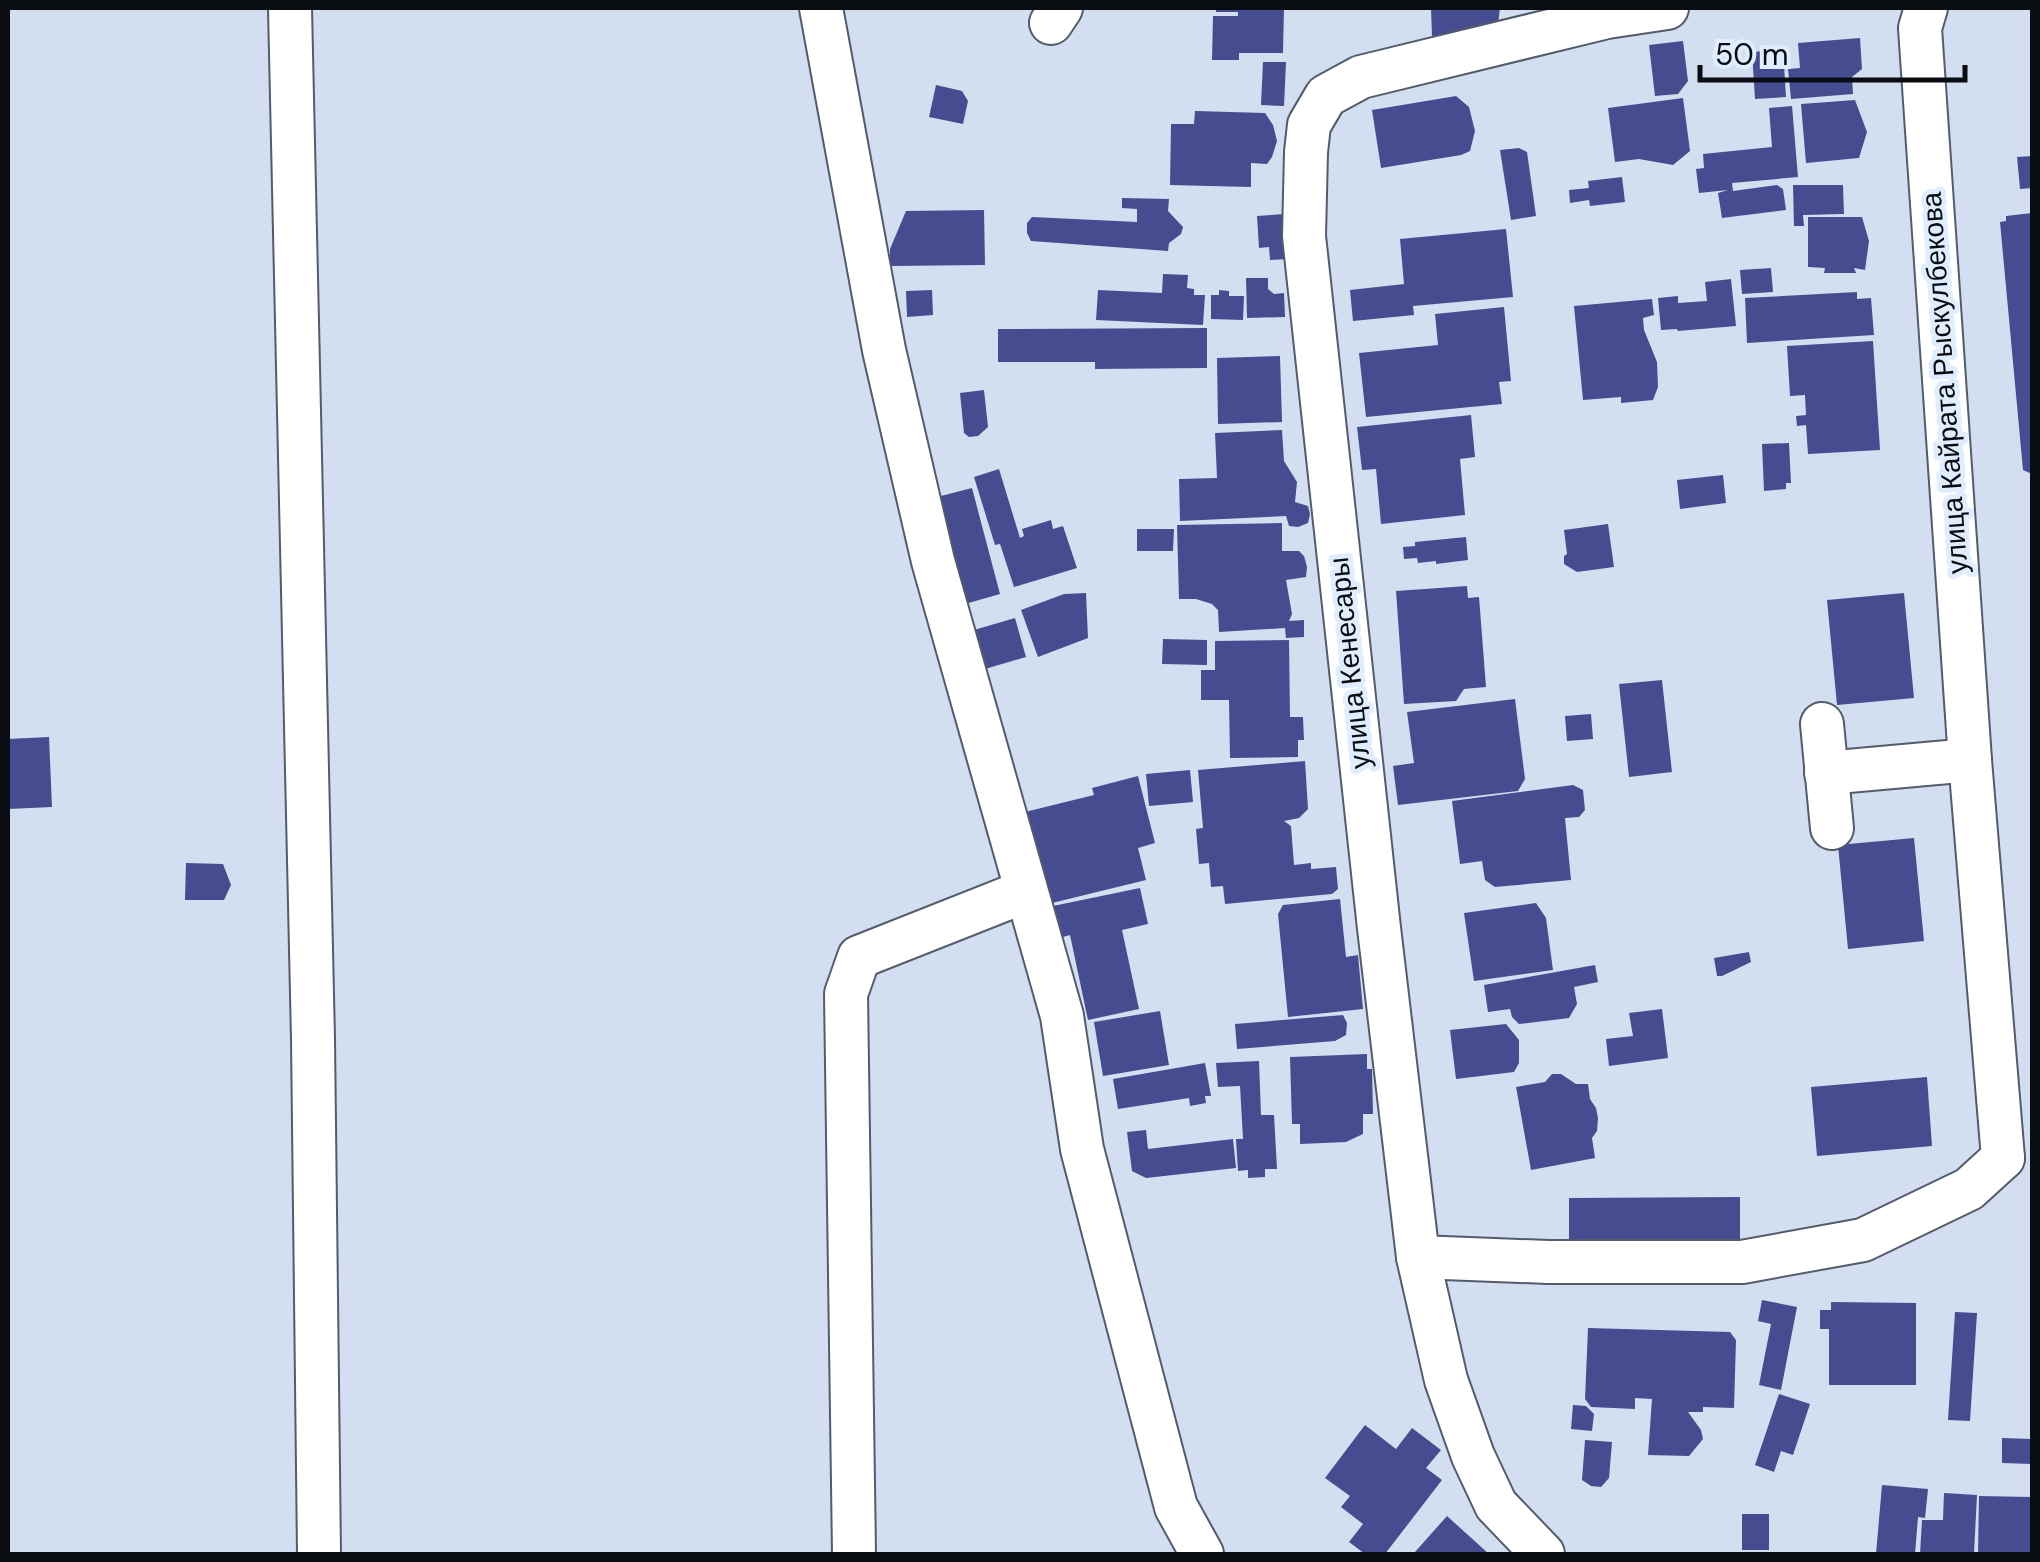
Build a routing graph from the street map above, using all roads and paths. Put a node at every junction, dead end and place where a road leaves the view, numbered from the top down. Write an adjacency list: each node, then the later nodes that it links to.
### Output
1 (290, 8): 13 (street)
2 (820, 8): 10 (street)
3 (1667, 8): 5 (street, улица Кенесары)
4 (1926, 8): 7 (street, улица Кайрата Рыскулбекова)
5 (1538, 20): 12 (street, улица Кенесары)
6 (1822, 724): 8 (street)
7 (1970, 760): 8 (street); 11 (street, улица Кайрата Рыскулбекова)
8 (1826, 773): 9 (street)
9 (1832, 828)
10 (1026, 890): 14 (street); 15 (street)
11 (2018, 1161): 12 (street)
12 (1418, 1257): 16 (street, улица Кенесары)
13 (319, 1554)
14 (854, 1554)
15 (1202, 1554)
16 (1543, 1554)

